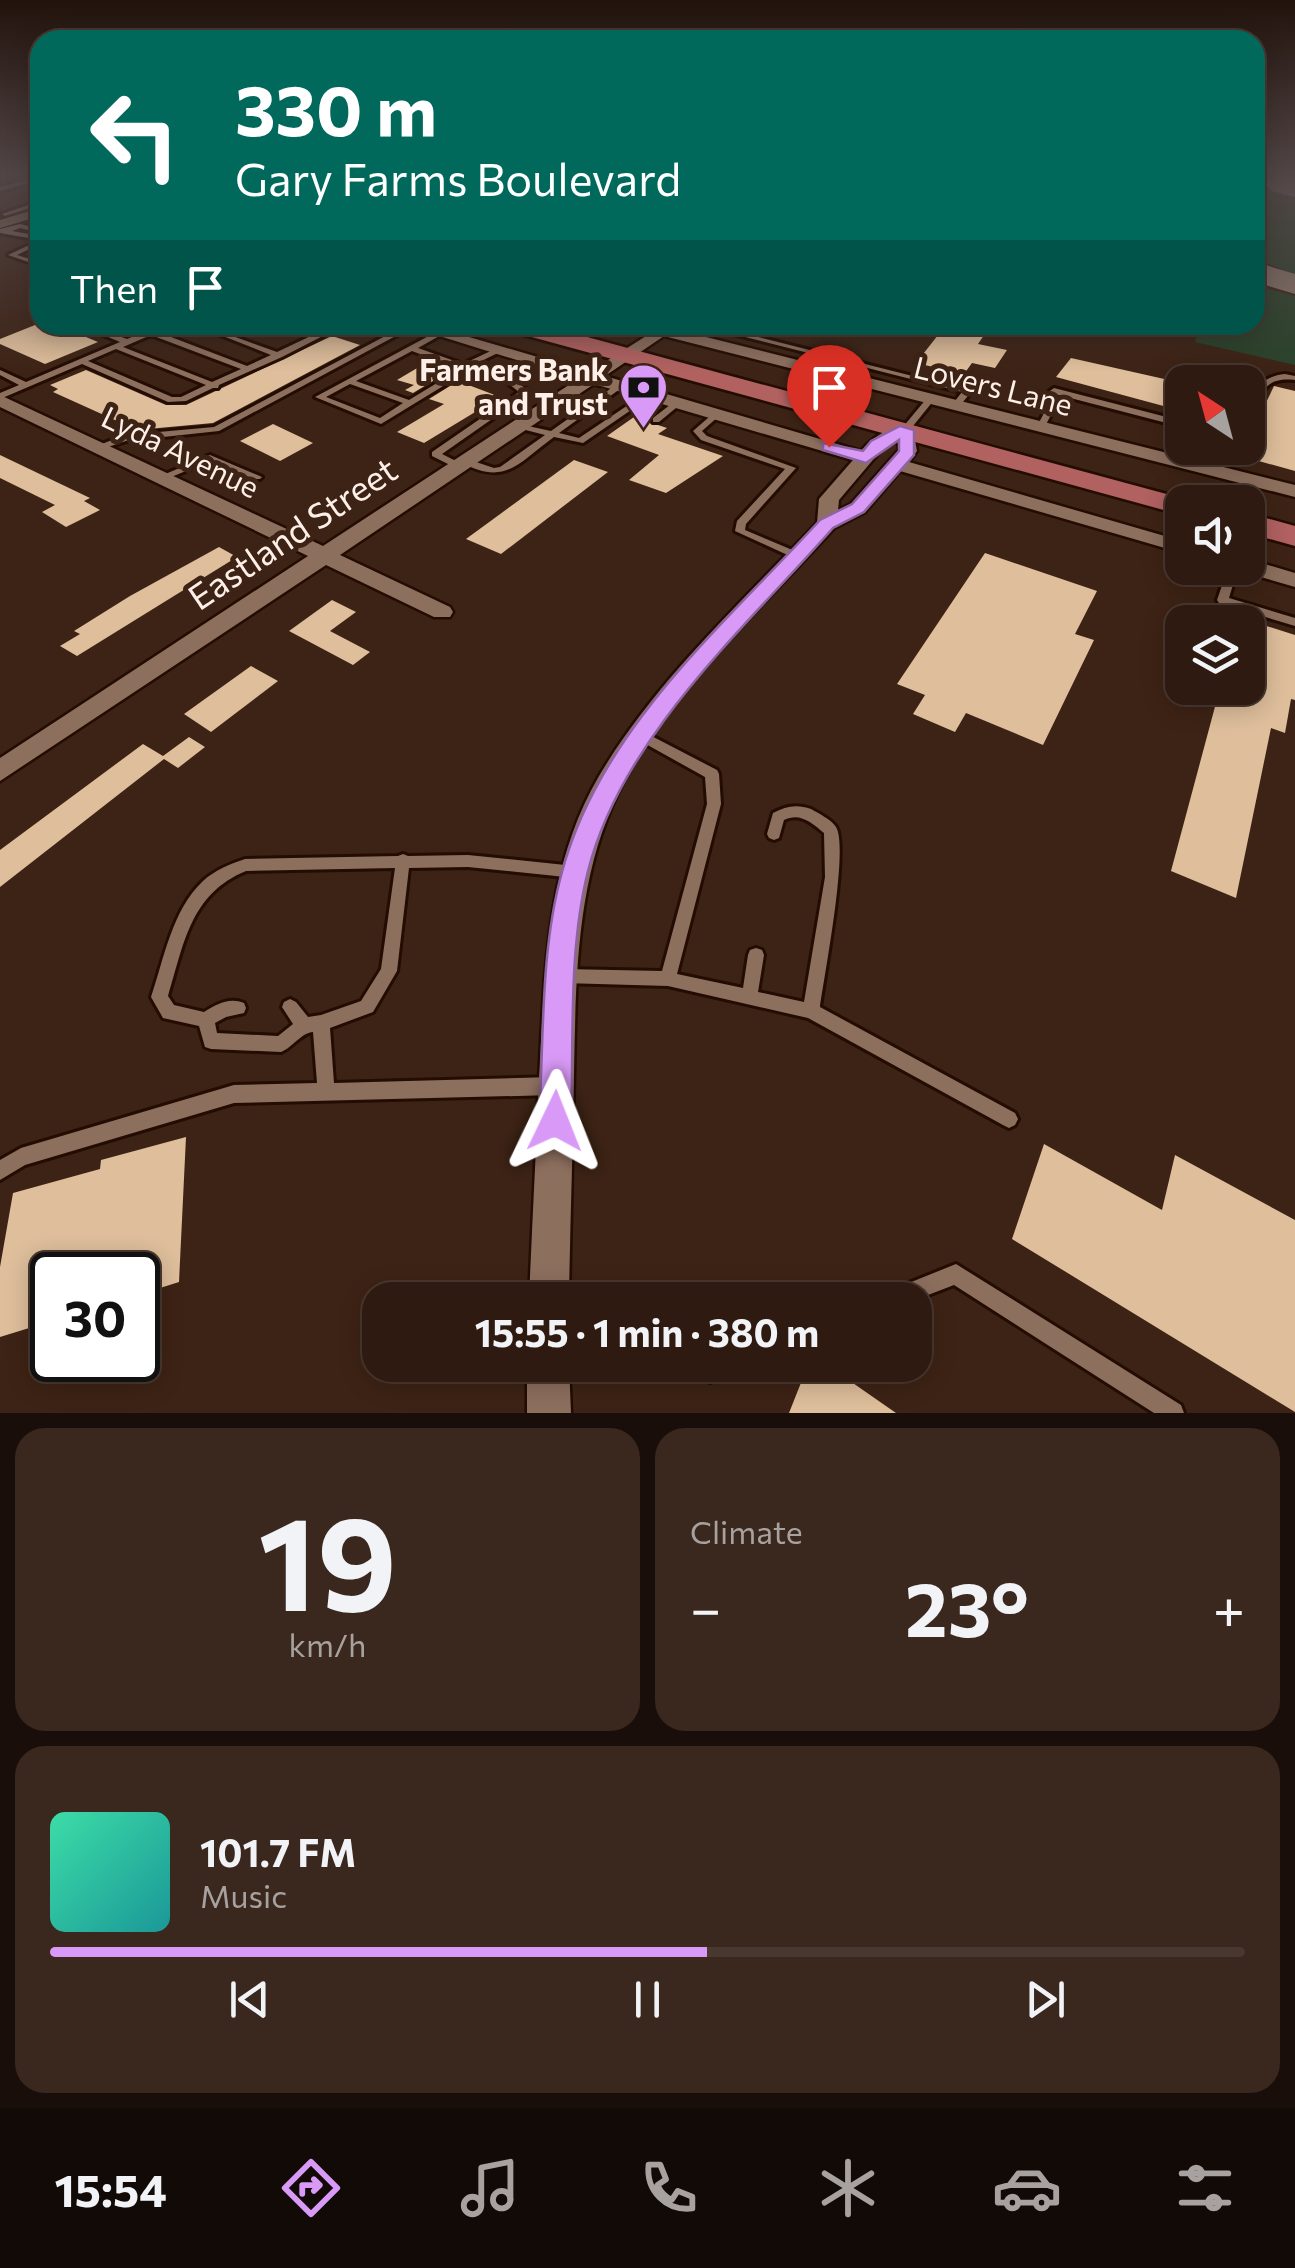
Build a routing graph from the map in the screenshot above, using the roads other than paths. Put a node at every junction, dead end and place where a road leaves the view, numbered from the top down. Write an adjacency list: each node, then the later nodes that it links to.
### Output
1 (30, 243): 2 (lane)
2 (30, 261)
3 (144, 335): 16 (lane)
4 (159, 335): 24 (lane)
5 (224, 335): 20 (lane)
6 (320, 335): 20 (lane)
7 (393, 335): 15 (lane)
8 (435, 335): 17 (lane)
9 (444, 335): 18 (street)
10 (553, 335): 19 (main road)
11 (657, 335): 19 (street)
12 (682, 335): 26 (street, Lovers Lane)
13 (735, 335): 26 (lane)
14 (110, 336): 16 (lane)
15 (382, 341): 17 (lane); 47 (lane)
16 (122, 344): 21 (lane); 32 (lane)
17 (412, 348): 23 (lane); 30 (lane)
18 (498, 352): 22 (street); 23 (lane)
19 (624, 354): 27 (street, Eastland Street); 45 (main road)
20 (279, 355): 24 (lane)
21 (81, 362): 31 (lane); 32 (lane)
22 (536, 363): 27 (street); 50 (lane)
23 (468, 367): 38 (lane)
24 (249, 370): 32 (lane)
25 (0, 372): 31 (lane)
26 (873, 377): 36 (street, Lovers Lane); 39 (lane)
27 (586, 378): 33 (street); 43 (street, Eastland Street)
28 (1295, 378): 29 (lane)
29 (1265, 380)
30 (349, 382): 38 (lane); 38 (lane)
31 (25, 386): 35 (lane)
32 (214, 386)
33 (617, 388): 34 (street); 46 (lane)
34 (649, 395): 37 (street); 46 (lane)
35 (0, 398): 47 (street, Lyda Avenue)
36 (930, 400): 39 (street, Lovers Lane); 45 (lane)
37 (678, 403): 40 (street); 41 (lane)
38 (410, 404)
39 (955, 406): 44 (street, Lovers Lane)
40 (716, 414): 49 (street); 64 (lane)
41 (656, 420)
42 (1165, 420): 44 (lane)
43 (517, 425): 46 (lane); 50 (street, Eastland Street)
44 (1040, 428): 48 (street, Lovers Lane)
45 (906, 430): 49 (street); 51 (street); 58 (main road)
46 (548, 435): 50 (lane)
47 (100, 447): 56 (street, Lyda Avenue)
48 (1165, 452)
49 (866, 458): 59 (street)
50 (461, 463): 63 (street, Eastland Street)
51 (896, 464): 59 (street); 62 (street)
52 (1199, 465): 54 (street, Lovers Lane)
53 (1208, 465): 54 (lane)
54 (1206, 470): 57 (street, Lovers Lane)
55 (257, 477): 56 (lane)
56 (161, 478): 63 (street, Lyda Avenue)
57 (1295, 491)
58 (1165, 500)
59 (827, 524): 64 (street)
60 (1265, 528): 61 (main road)
61 (1295, 536)
62 (1165, 543)
63 (323, 556): 68 (street, Lyda Avenue); 71 (street, Eastland Street)
64 (798, 556): 70 (street)
65 (1265, 571): 66 (street)
66 (1295, 580)
67 (1227, 585): 69 (lane)
68 (442, 612)
69 (1295, 622)
70 (640, 736): 74 (street); 77 (lane)
71 (0, 772)
72 (774, 834): 81 (lane)
73 (402, 860): 74 (lane); 82 (lane); 83 (lane)
74 (575, 872): 76 (street)
75 (756, 955): 78 (lane)
76 (560, 976): 77 (lane); 84 (street)
77 (668, 978): 78 (lane)
78 (750, 994): 81 (lane)
79 (290, 1007): 83 (lane)
80 (238, 1008): 82 (lane)
81 (811, 1011): 86 (lane)
82 (206, 1020): 83 (lane)
83 (312, 1024): 85 (lane)
84 (556, 1086): 85 (lane); 88 (street)
85 (326, 1090): 87 (lane)
86 (1009, 1119)
87 (0, 1171)
88 (550, 1282)
89 (932, 1284): 92 (lane)
90 (548, 1382): 91 (street)
91 (549, 1413)
92 (1173, 1413)

